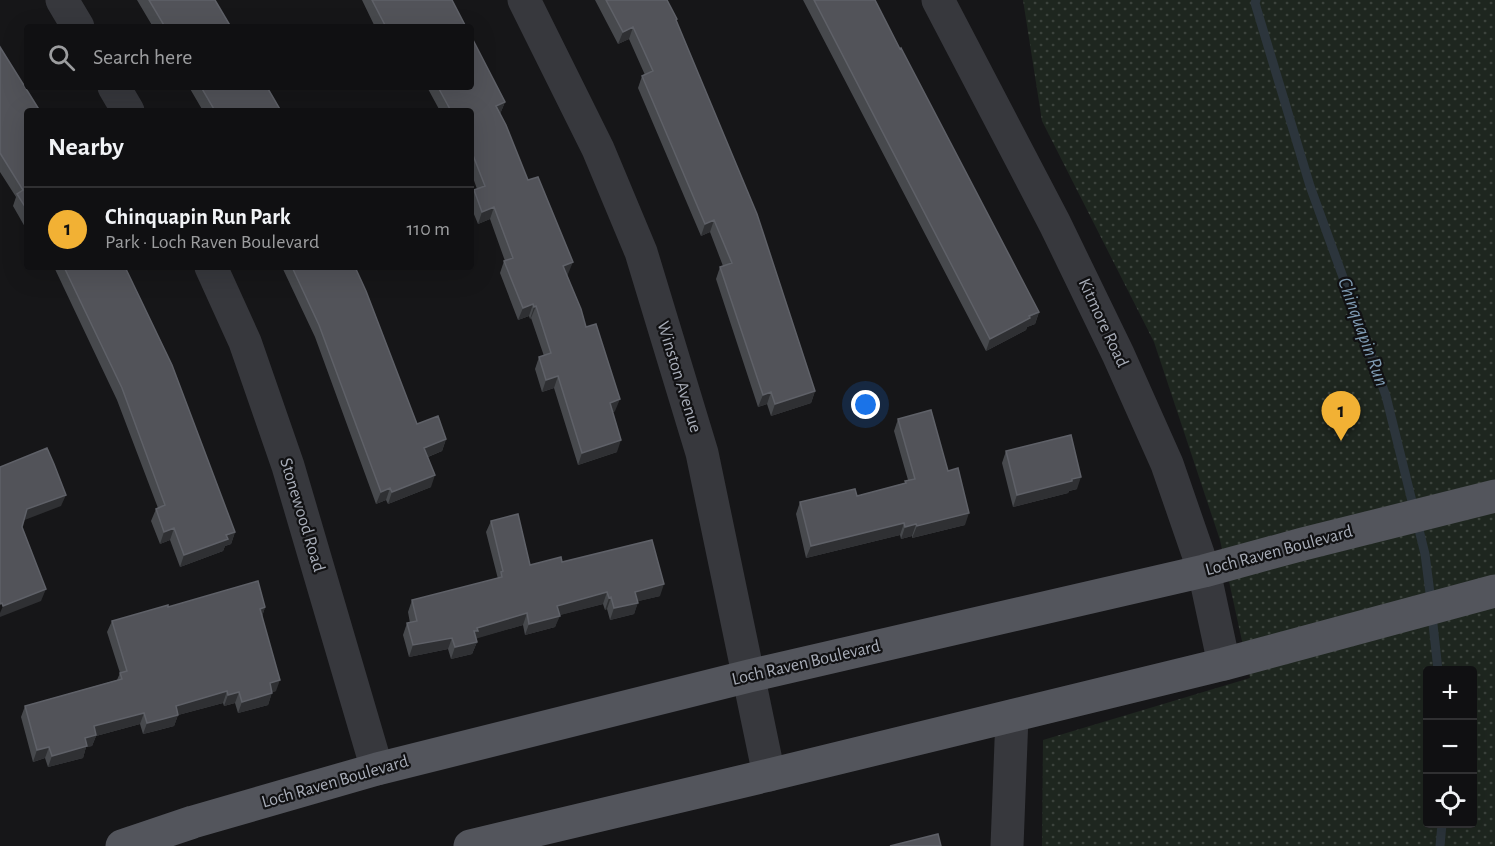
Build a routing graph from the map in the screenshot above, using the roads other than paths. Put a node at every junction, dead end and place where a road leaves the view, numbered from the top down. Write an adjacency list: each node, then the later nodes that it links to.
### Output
1 (62, 0): 4 (street)
2 (524, 0): 12 (street, Winston Avenue)
3 (938, 0): 9 (street, Kitmore Road)
4 (76, 24)
5 (116, 90): 6 (street)
6 (126, 108)
7 (212, 270): 14 (street, Stonewood Road)
8 (1495, 496): 9 (main road, Loch Raven Boulevard)
9 (1204, 571): 11 (street, Kitmore Road); 12 (main road, Loch Raven Boulevard)
10 (1495, 591): 11 (main road)
11 (1224, 664): 13 (main road)
12 (748, 676): 14 (main road, Loch Raven Boulevard); 15 (street, Winston Avenue)
13 (1012, 716): 15 (main road); 19 (street)
14 (377, 769): 17 (main road, Loch Raven Boulevard)
15 (769, 775): 16 (main road)
16 (519, 840): 18 (main road)
17 (122, 846)
18 (470, 846)
19 (1007, 846)

